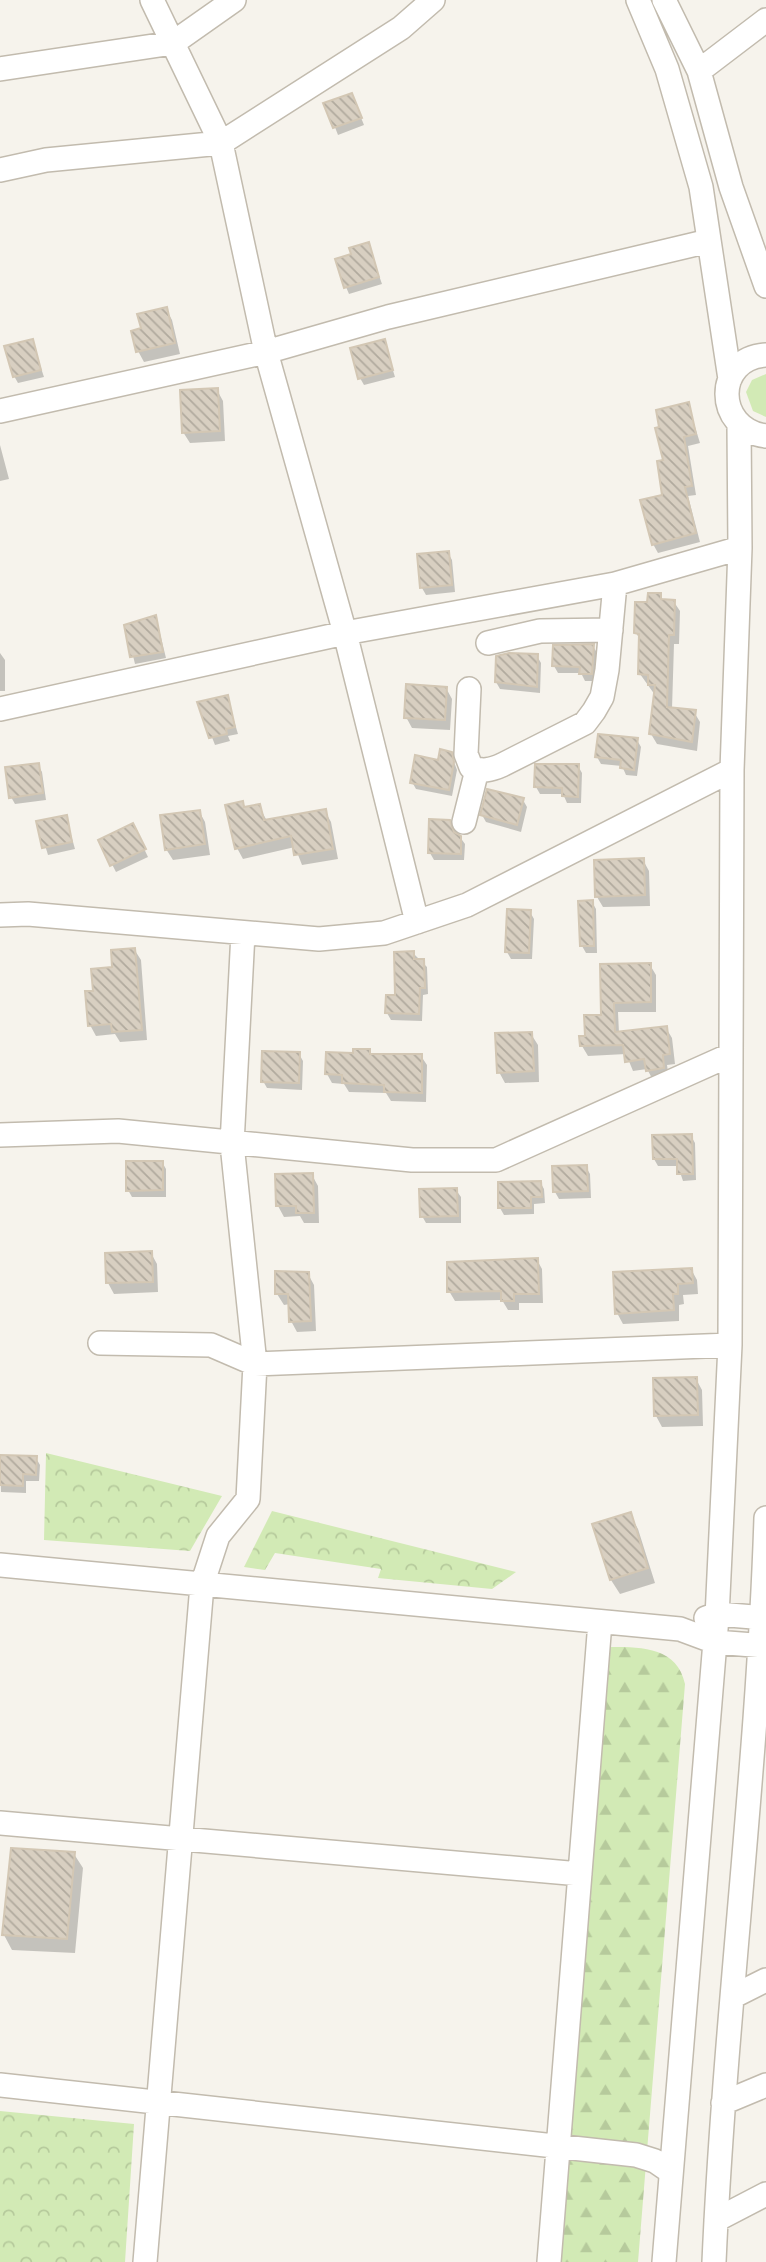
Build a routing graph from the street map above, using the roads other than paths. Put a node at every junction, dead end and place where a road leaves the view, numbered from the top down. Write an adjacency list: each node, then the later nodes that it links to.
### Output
1 (152, 0): 7 (street)
2 (234, 0): 7 (street)
3 (433, 0): 10 (street)
4 (638, 0): 12 (street)
5 (664, 0): 9 (street)
6 (766, 20): 9 (street)
7 (173, 43): 8 (street); 10 (street)
8 (0, 69)
9 (699, 71): 13 (street)
10 (221, 143): 11 (street); 14 (street)
11 (0, 170)
12 (709, 241): 14 (street); 16 (street)
13 (766, 286)
14 (266, 352): 17 (street); 23 (street)
15 (766, 355): 16 (street)
16 (730, 379): 18 (street)
17 (0, 411)
18 (739, 425): 19 (street); 20 (street)
19 (766, 436)
20 (740, 548): 21 (street); 27 (street)
21 (615, 584): 22 (street); 23 (street)
22 (611, 630): 24 (street); 28 (street)
23 (345, 633): 26 (street); 31 (street)
24 (488, 643)
25 (468, 689): 28 (street)
26 (0, 709)
27 (732, 769): 31 (street); 33 (street)
28 (477, 770): 29 (street)
29 (464, 822)
30 (0, 915): 32 (street)
31 (417, 922): 32 (street)
32 (243, 933): 35 (street)
33 (730, 1055): 35 (street); 37 (street)
34 (0, 1136): 35 (street)
35 (232, 1144): 38 (street)
36 (100, 1343): 38 (street)
37 (730, 1345): 38 (street); 42 (street)
38 (255, 1364): 41 (street)
39 (766, 1518): 43 (street)
40 (0, 1565): 41 (street)
41 (202, 1585): 44 (street); 49 (street)
42 (717, 1614): 43 (street); 45 (street); 46 (street)
43 (764, 1618): 47 (street)
44 (600, 1622): 45 (street); 50 (street)
45 (680, 1629): 46 (street)
46 (715, 1643): 47 (street); 58 (street)
47 (764, 1646): 52 (street)
48 (0, 1823): 49 (street)
49 (182, 1840): 50 (street); 56 (street)
50 (580, 1874): 57 (street)
51 (766, 1980): 52 (street)
52 (734, 1996): 55 (street)
53 (0, 2085): 56 (street)
54 (766, 2085): 55 (street)
55 (723, 2102): 60 (street)
56 (161, 2103): 57 (street); 61 (street)
57 (558, 2149): 58 (street); 62 (street)
58 (671, 2172): 63 (street)
59 (766, 2194): 60 (street)
60 (716, 2220): 64 (street)
61 (145, 2262)
62 (549, 2262)
63 (664, 2262)
64 (714, 2262)

